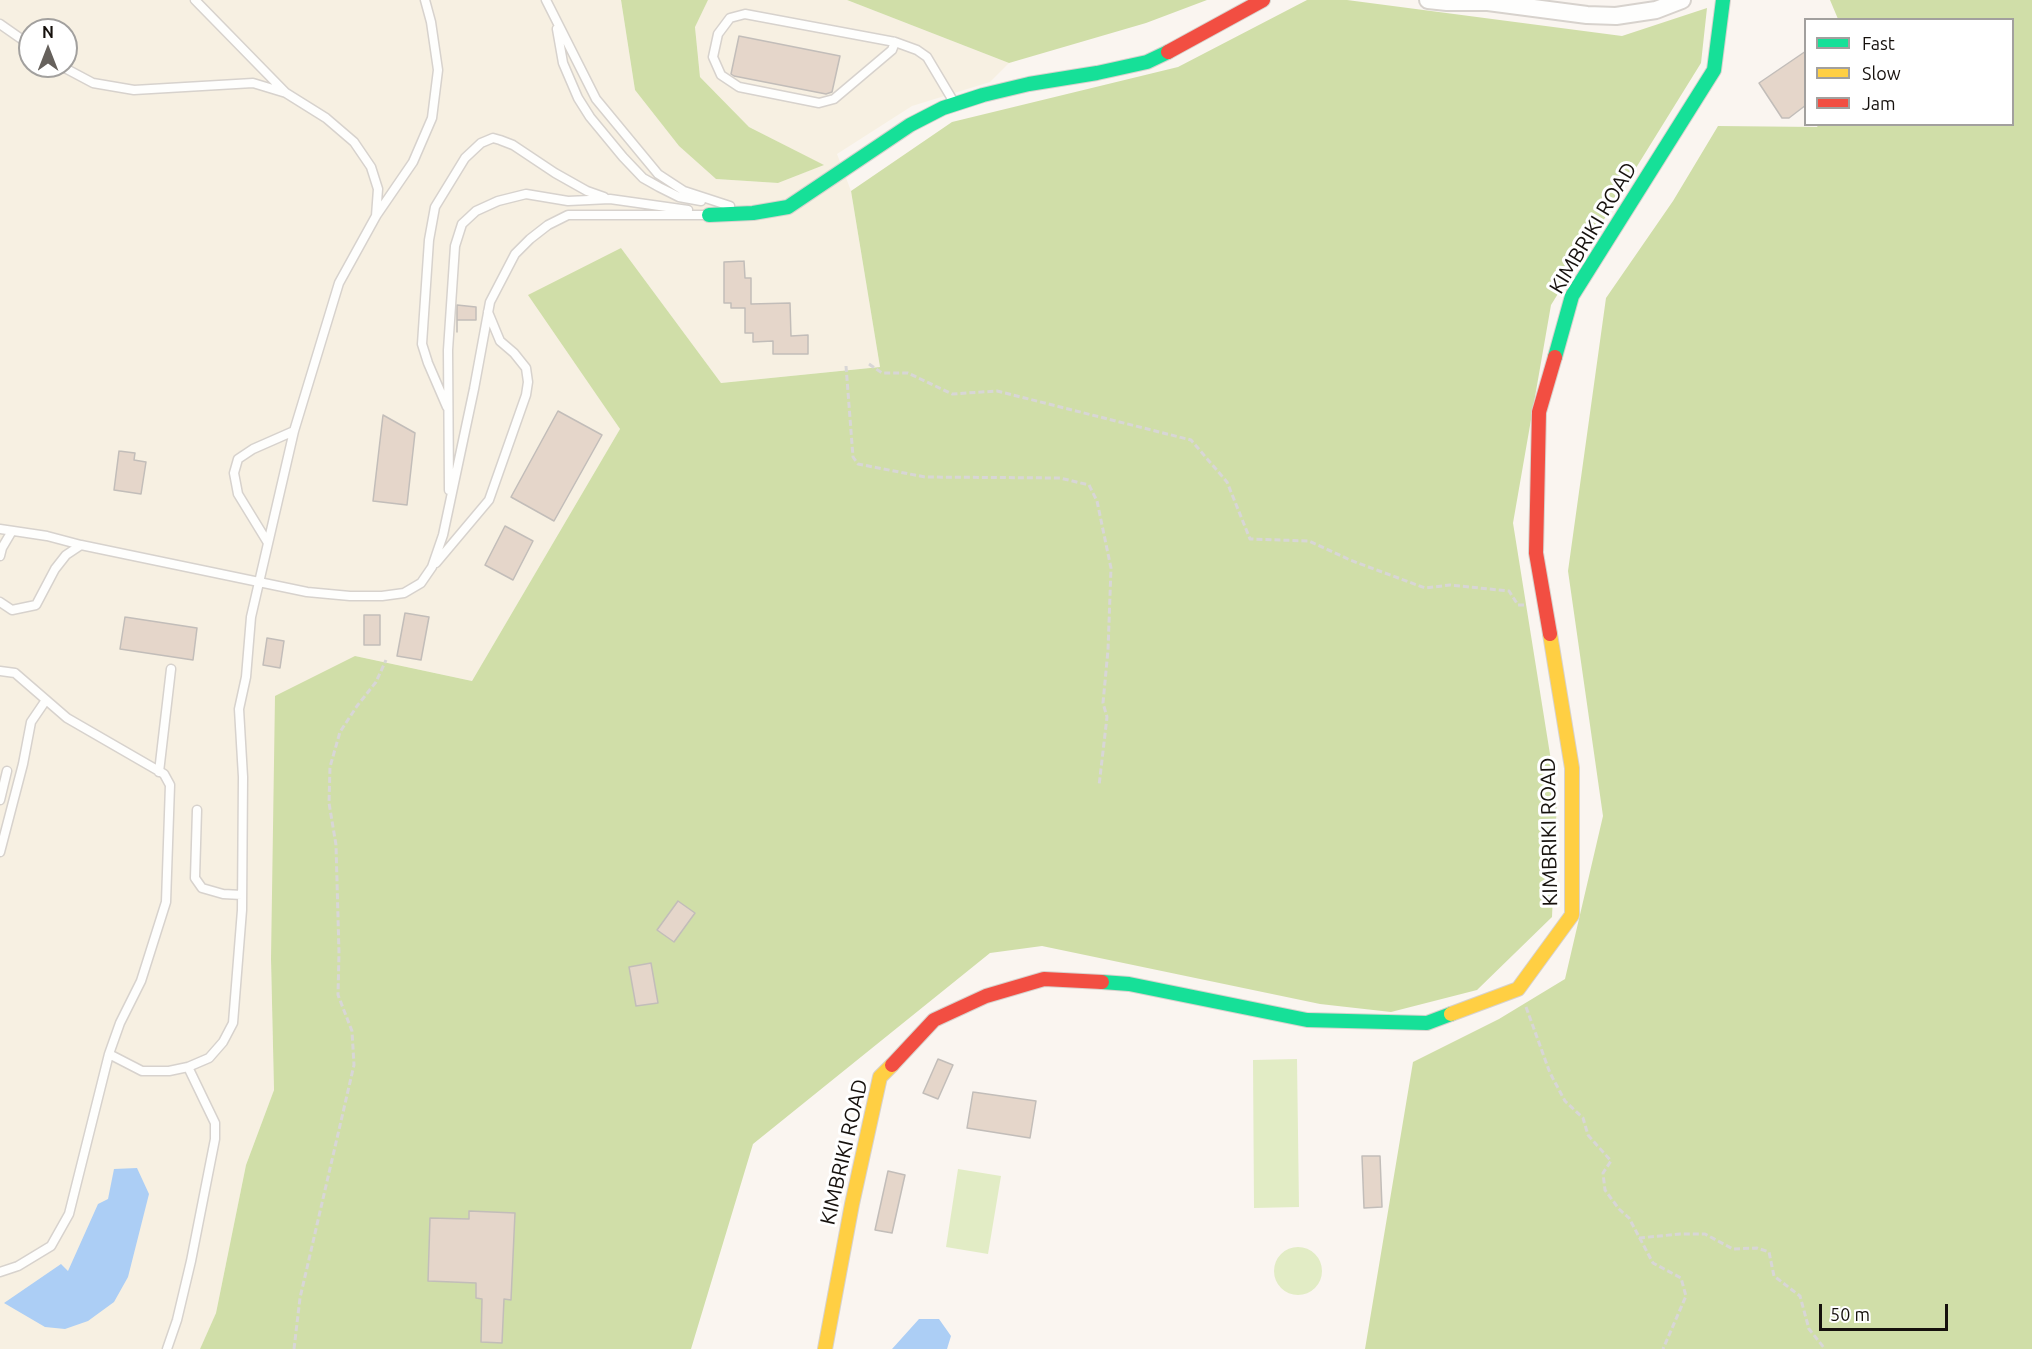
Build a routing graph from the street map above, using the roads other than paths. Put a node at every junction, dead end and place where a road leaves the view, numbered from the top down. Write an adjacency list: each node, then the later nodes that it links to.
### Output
1 (195, 0): 14 (lane)
2 (425, 0): 20 (lane)
3 (546, 0): 9 (lane)
4 (1263, 0): 15 (street)
5 (1428, 0): 8 (street)
6 (1682, 0): 8 (street)
7 (1723, 0): 46 (street, KIMBRIKI ROAD)
8 (1485, 1)
9 (556, 20): 17 (lane); 17 (lane)
10 (0, 24): 11 (lane)
11 (18, 37)
12 (895, 42): 12 (lane); 15 (lane)
13 (78, 75): 14 (lane)
14 (286, 93): 20 (lane)
15 (956, 104): 18 (street)
16 (610, 199): 19 (lane); 22 (lane); 22 (lane)
17 (724, 205): 18 (lane)
18 (753, 213): 19 (street)
19 (709, 214): 21 (lane)
20 (376, 216): 23 (lane)
21 (488, 312): 24 (lane); 30 (lane)
22 (449, 411): 24 (lane)
23 (294, 431): 27 (lane); 27 (lane)
24 (449, 508): 30 (lane)
25 (0, 529): 26 (lane)
26 (12, 531): 28 (lane); 29 (lane)
27 (268, 543): 31 (lane)
28 (81, 546): 31 (lane); 32 (lane)
29 (0, 556)
30 (432, 567): 31 (lane)
31 (260, 582): 41 (lane)
32 (0, 602)
33 (171, 669): 37 (lane)
34 (0, 671): 35 (lane)
35 (46, 700): 37 (lane); 40 (lane)
36 (7, 771): 38 (lane)
37 (159, 772): 42 (lane)
38 (0, 800)
39 (197, 810): 41 (lane)
40 (0, 852)
41 (242, 895): 43 (lane)
42 (109, 1054): 43 (lane); 44 (lane)
43 (188, 1067): 45 (lane)
44 (0, 1272)
45 (167, 1349)
46 (825, 1349)

